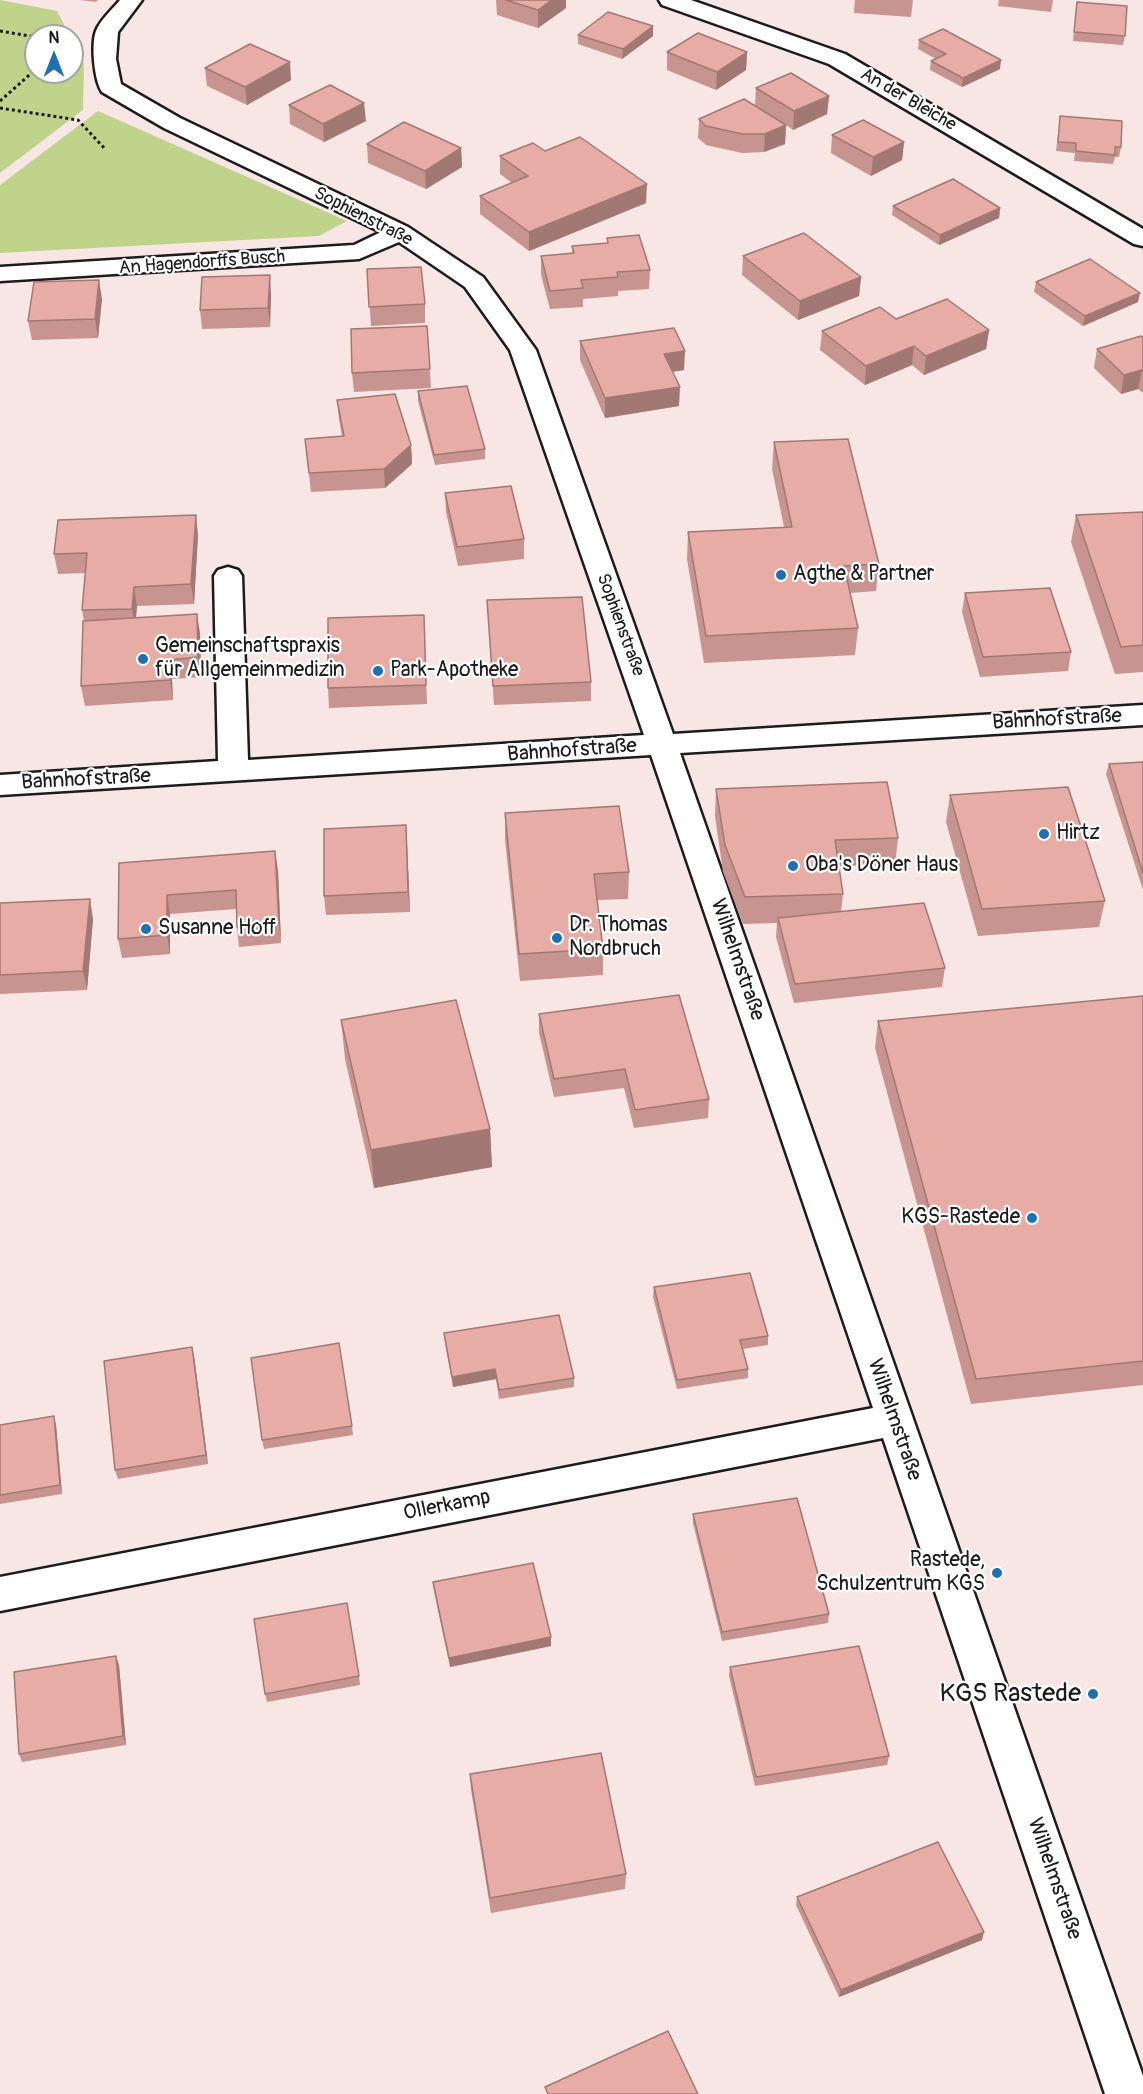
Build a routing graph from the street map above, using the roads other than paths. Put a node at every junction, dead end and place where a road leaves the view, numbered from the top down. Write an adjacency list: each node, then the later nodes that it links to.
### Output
1 (131, 0): 3 (street, Sophienstraße)
2 (670, 0): 4 (street, An der Bleiche)
3 (400, 232): 5 (street, An Hagendorffs Busch); 8 (street, Sophienstraße)
4 (1139, 232)
5 (0, 274)
6 (228, 576): 9 (street)
7 (1143, 715): 8 (street, Bahnhofstraße)
8 (663, 746): 9 (street, Bahnhofstraße); 11 (street, Wilhelmstraße)
9 (233, 772): 10 (street, Bahnhofstraße)
10 (0, 785)
11 (894, 1420): 12 (street, Ollerkamp); 13 (street, Wilhelmstraße)
12 (0, 1594)
13 (1127, 2094)

